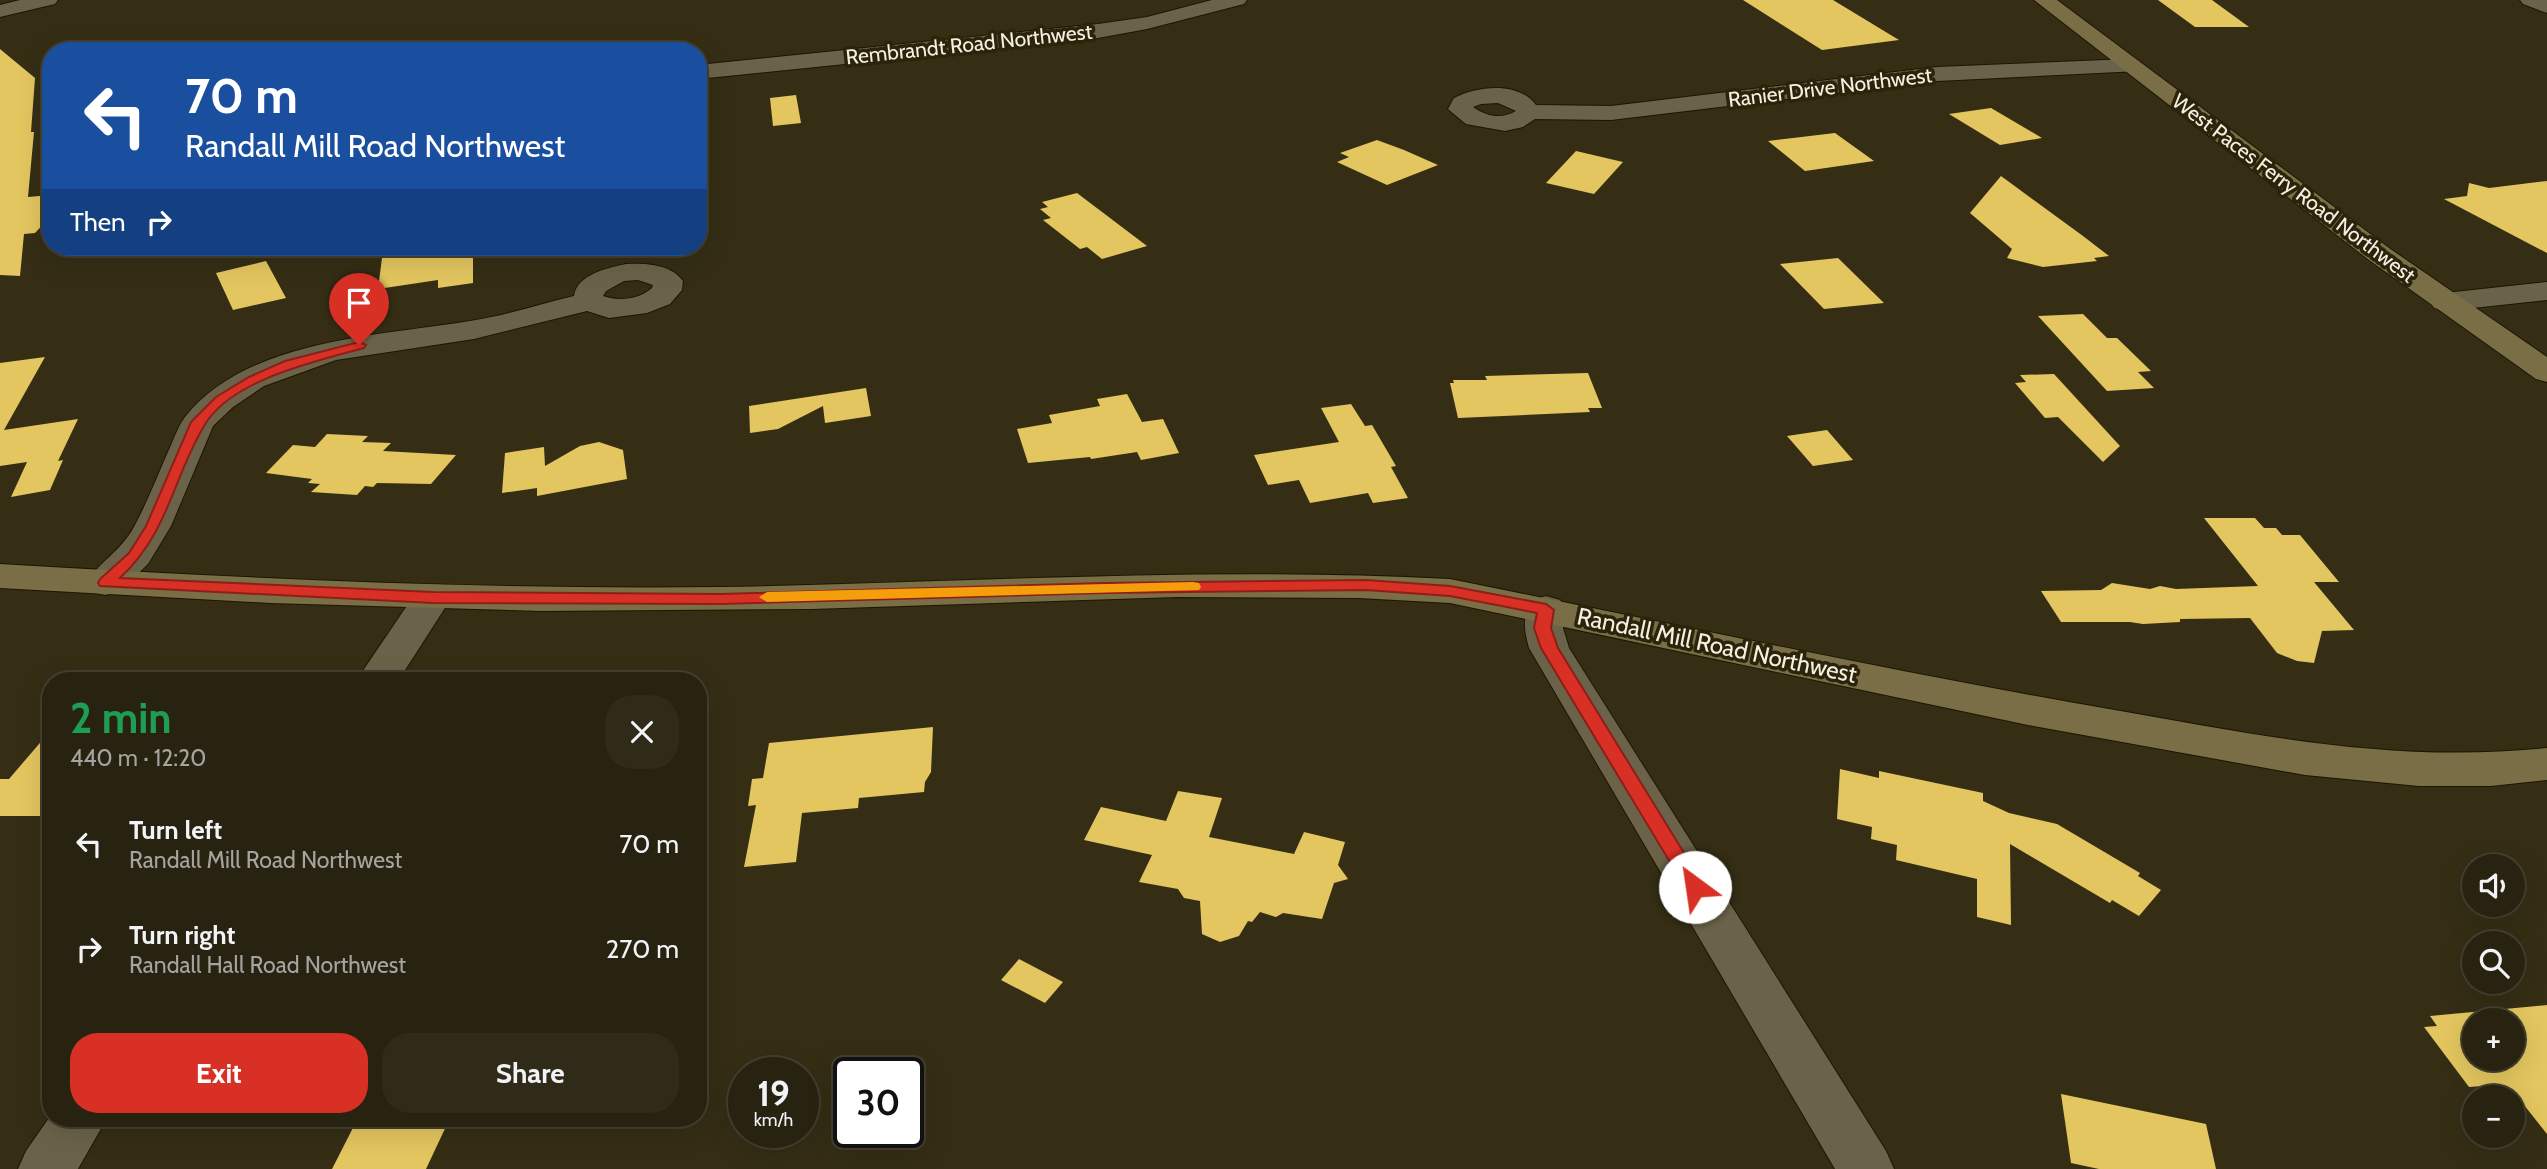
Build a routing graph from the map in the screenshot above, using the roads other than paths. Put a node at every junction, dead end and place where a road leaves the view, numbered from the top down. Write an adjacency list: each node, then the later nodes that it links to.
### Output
1 (48, 0): 6 (street)
2 (1237, 0): 8 (street, Rembrandt Road Northwest)
3 (2044, 0): 7 (street, West Paces Ferry Road Northwest)
4 (2529, 0): 5 (street)
5 (2547, 7)
6 (0, 11)
7 (2131, 66): 9 (street, Ranier Drive Northwest); 12 (street, West Paces Ferry Road Northwest)
8 (707, 71)
9 (1529, 112)
10 (2547, 291): 12 (street)
11 (589, 301): 15 (street)
12 (2445, 302): 13 (street, West Paces Ferry Road Northwest)
13 (2547, 372)
14 (0, 576): 15 (street, Randall Mill Road Northwest)
15 (106, 583): 16 (street, Randall Mill Road Northwest)
16 (433, 597): 17 (street, Randall Mill Road Northwest); 18 (street)
17 (1546, 610): 19 (street, Randall Mill Road Northwest); 22 (street)
18 (383, 672)
19 (2547, 764)
20 (74, 1127): 21 (street)
21 (46, 1169)
22 (1866, 1169)

